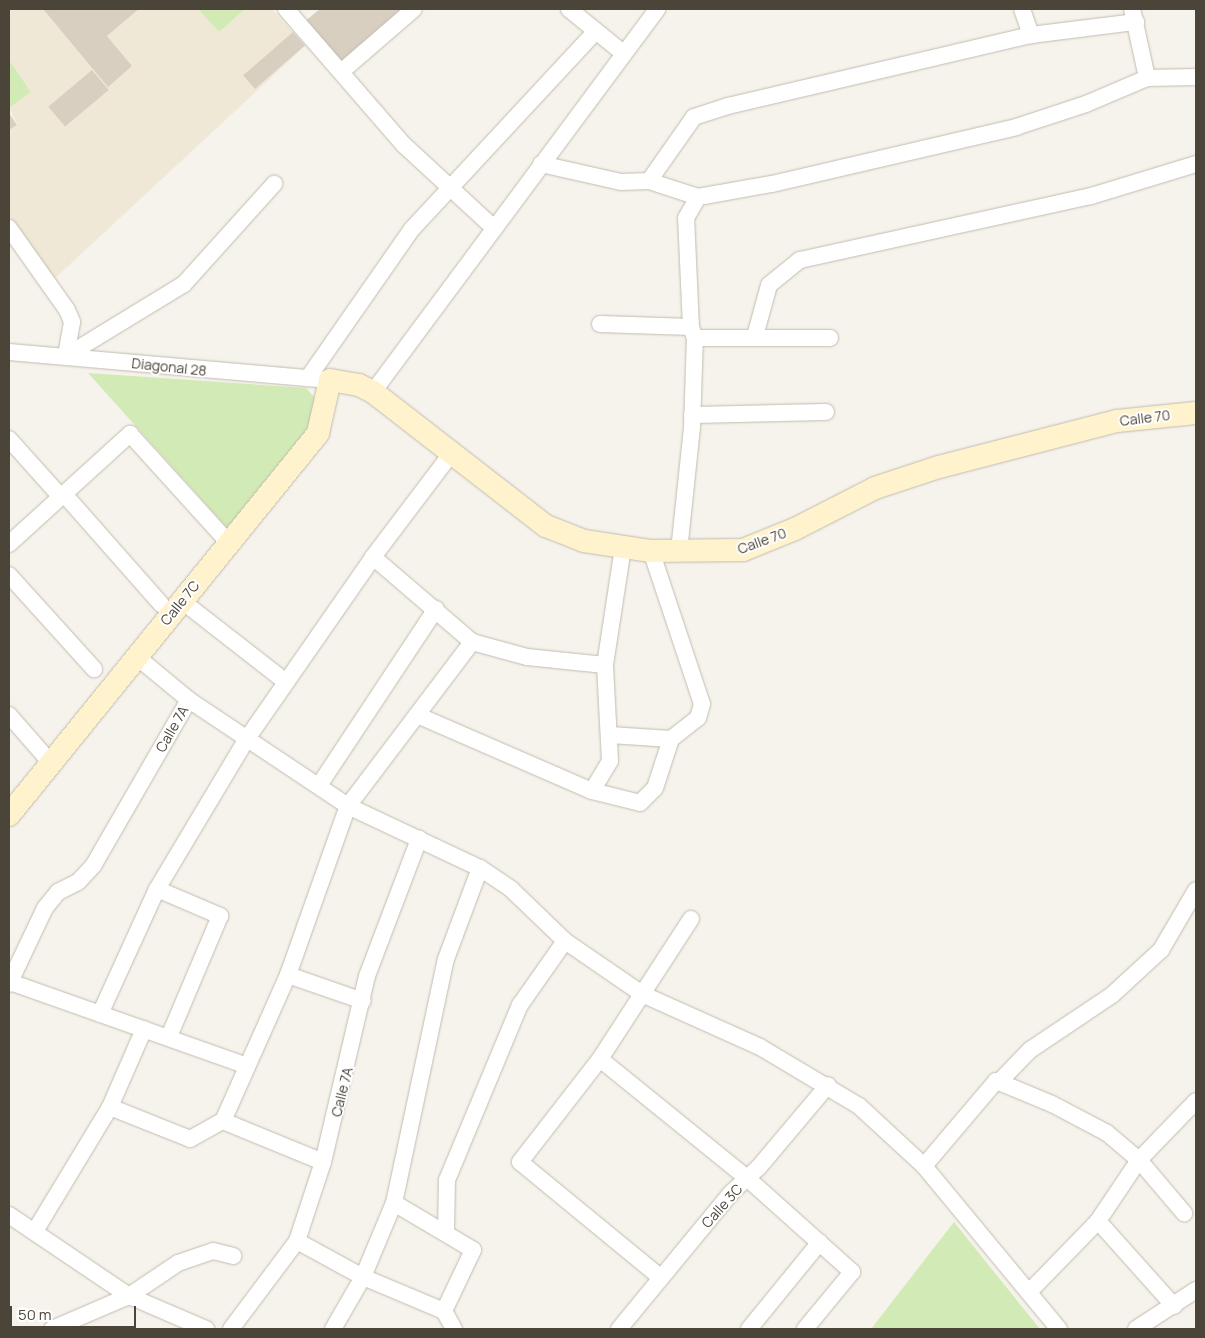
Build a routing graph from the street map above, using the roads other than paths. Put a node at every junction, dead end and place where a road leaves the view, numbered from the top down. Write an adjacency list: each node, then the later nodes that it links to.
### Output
1 (414, 9): 10 (street)
2 (568, 9): 7 (street)
3 (657, 9): 9 (street)
4 (1022, 9): 8 (street)
5 (293, 11): 10 (street)
6 (1134, 15): 8 (street); 12 (street)
7 (595, 32): 9 (street); 17 (street)
8 (1031, 36): 15 (street)
9 (622, 52): 13 (street)
10 (341, 72): 17 (street)
11 (1196, 77): 12 (street)
12 (1147, 78): 18 (street)
13 (541, 164): 15 (street); 19 (street)
14 (1196, 164): 23 (street)
15 (649, 181): 18 (street)
16 (274, 184): 26 (street)
17 (450, 188): 19 (street); 27 (street)
18 (698, 197): 22 (street)
19 (493, 227): 28 (street)
20 (9, 228): 26 (street)
21 (600, 324): 22 (street)
22 (693, 332): 23 (street); 31 (street)
23 (755, 336): 24 (street)
24 (830, 338)
25 (9, 352): 26 (street, Diagonal 28)
26 (66, 356): 27 (street, Diagonal 28)
27 (319, 379): 28 (street, Calle 70); 35 (street, Calle 7C)
28 (373, 392): 33 (street, Calle 70)
29 (826, 412): 31 (street)
30 (1196, 413): 39 (street, Calle 70)
31 (692, 415): 39 (street)
32 (9, 439): 34 (street)
33 (451, 454): 37 (street, Calle 70); 40 (street)
34 (63, 496): 35 (street); 36 (street); 42 (street)
35 (229, 543): 42 (street, Calle 7C)
36 (9, 544)
37 (623, 548): 38 (street, Calle 70); 46 (street)
38 (651, 551): 39 (street, Calle 70); 53 (street)
39 (679, 551)
40 (373, 558): 43 (street); 48 (street)
41 (9, 575): 47 (street)
42 (171, 602): 45 (street, Calle 7C); 48 (street)
43 (436, 609): 44 (street); 56 (street)
44 (472, 642): 46 (street); 51 (street)
45 (137, 657): 49 (street); 55 (street, Calle 7C)
46 (605, 665): 52 (street)
47 (94, 669)
48 (286, 682): 54 (street)
49 (189, 700): 54 (street); 67 (street, Calle 7A)
50 (9, 715): 55 (street)
51 (417, 715): 57 (street); 58 (street)
52 (610, 735): 53 (street); 57 (street)
53 (671, 739): 57 (street)
54 (246, 740): 56 (street); 62 (street)
55 (51, 763): 59 (street, Calle 7C)
56 (320, 784): 58 (street)
57 (592, 791)
58 (348, 806): 60 (street); 66 (street)
59 (9, 815)
60 (418, 839): 61 (street); 69 (street, Calle 7A)
61 (480, 868): 65 (street); 84 (street)
62 (157, 889): 70 (street); 72 (street)
63 (1196, 890): 75 (street)
64 (691, 919): 68 (street)
65 (565, 941): 68 (street); 89 (street)
66 (288, 975): 69 (street); 74 (street)
67 (9, 983): 70 (street, Calle 7A)
68 (642, 994): 73 (street); 76 (street)
69 (363, 1001): 81 (street, Calle 7A)
70 (100, 1014): 71 (street, Calle 7A)
71 (144, 1029): 72 (street, Calle 7A); 78 (street)
72 (169, 1037): 74 (street, Calle 7A)
73 (600, 1059): 83 (street); 94 (street)
74 (247, 1066): 79 (street)
75 (999, 1082): 80 (street); 82 (street)
76 (828, 1085): 82 (street); 83 (street, Calle 3C)
77 (1196, 1101): 80 (street)
78 (110, 1107): 79 (street); 88 (street)
79 (223, 1121): 81 (street)
80 (1139, 1160): 85 (street); 87 (street)
81 (324, 1162): 90 (street, Calle 7A)
82 (924, 1166): 96 (street)
83 (747, 1178): 91 (street); 94 (street, Calle 3C)
84 (394, 1203): 89 (street); 93 (street)
85 (1184, 1213)
86 (9, 1215): 88 (street)
87 (1098, 1220): 96 (street); 98 (street)
88 (35, 1231): 97 (street)
89 (446, 1231): 99 (street)
90 (297, 1241): 93 (street); 102 (street, Calle 7A)
91 (820, 1242): 106 (street); 107 (street)
92 (233, 1256): 97 (street)
93 (363, 1277): 99 (street); 103 (street)
94 (660, 1277): 105 (street, Calle 3C)
95 (1196, 1290): 98 (street)
96 (1030, 1291): 108 (street)
97 (129, 1296): 100 (street); 101 (street)
98 (1174, 1306): 109 (street)
99 (444, 1311): 104 (street)
100 (52, 1329)
101 (206, 1329)
102 (232, 1329)
103 (333, 1329)
104 (454, 1329)
105 (619, 1329)
106 (750, 1329)
107 (805, 1329)
108 (1058, 1329)
109 (1136, 1329)

